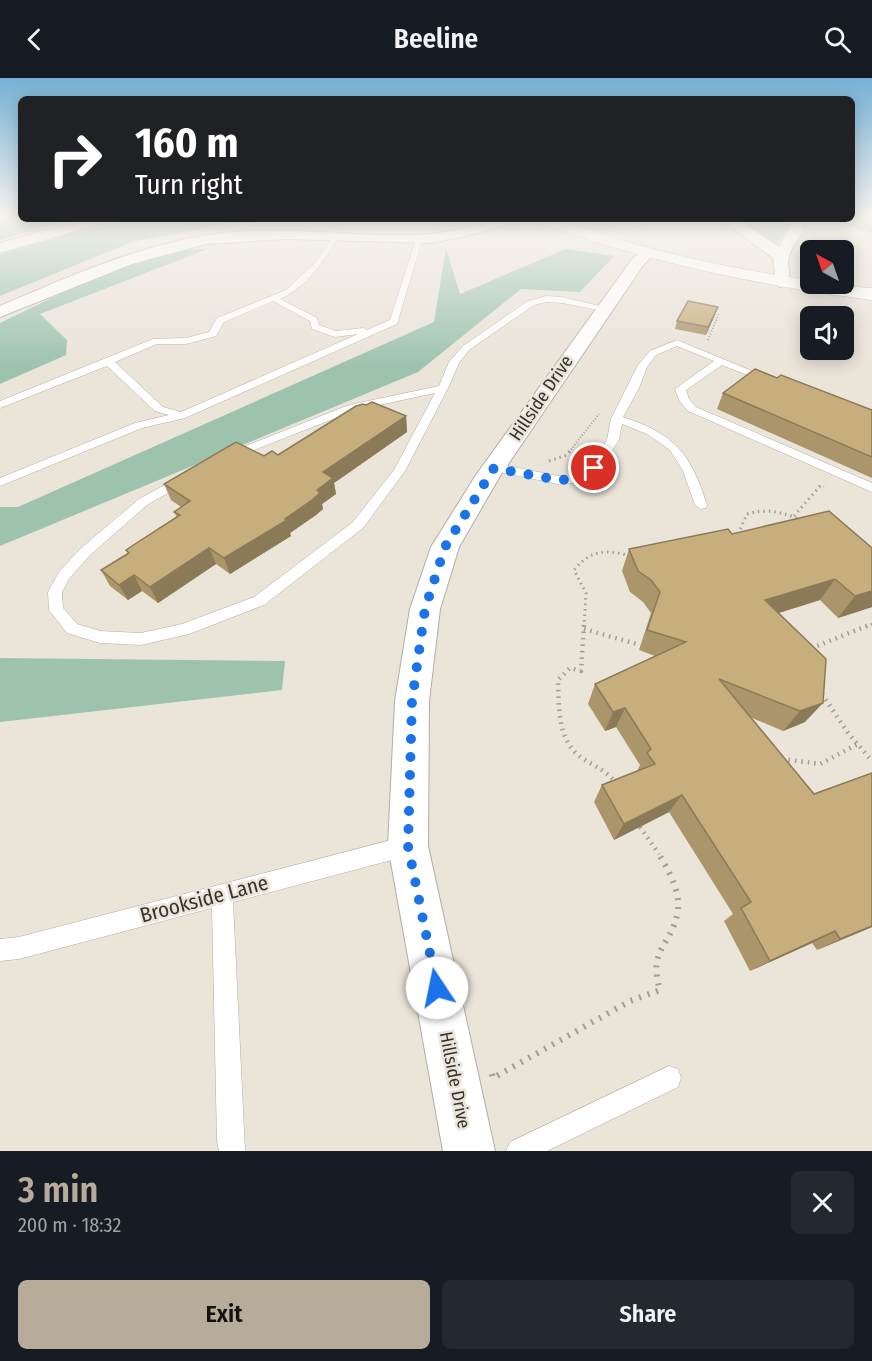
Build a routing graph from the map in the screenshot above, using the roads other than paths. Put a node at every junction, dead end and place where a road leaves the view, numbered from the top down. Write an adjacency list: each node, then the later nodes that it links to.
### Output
1 (115, 265): 11 (street)
2 (317, 265): 9 (lane)
3 (412, 265): 12 (lane)
4 (635, 265): 10 (street, Hillside Drive)
5 (702, 265): 7 (main road)
6 (782, 265): 7 (street)
7 (780, 282): 8 (main road)
8 (872, 294)
9 (273, 298): 12 (lane); 13 (lane)
10 (604, 308): 16 (lane); 21 (street, Hillside Drive)
11 (0, 312)
12 (394, 322): 18 (lane)
13 (108, 361): 17 (lane); 18 (lane)
14 (721, 361): 15 (lane); 19 (lane); 24 (lane)
15 (775, 382)
16 (443, 388): 20 (lane); 22 (lane)
17 (0, 405)
18 (182, 416): 23 (lane)
19 (617, 419): 21 (lane); 25 (lane)
20 (220, 461)
21 (494, 468): 26 (street, Hillside Drive)
22 (199, 471)
23 (0, 482)
24 (872, 488)
25 (701, 505)
26 (408, 846): 27 (lane, Brookside Lane); 31 (street, Hillside Drive)
27 (222, 895): 28 (lane, Brookside Lane); 30 (lane)
28 (0, 950)
29 (669, 1078): 32 (lane)
30 (232, 1151)
31 (469, 1151)
32 (519, 1151)

